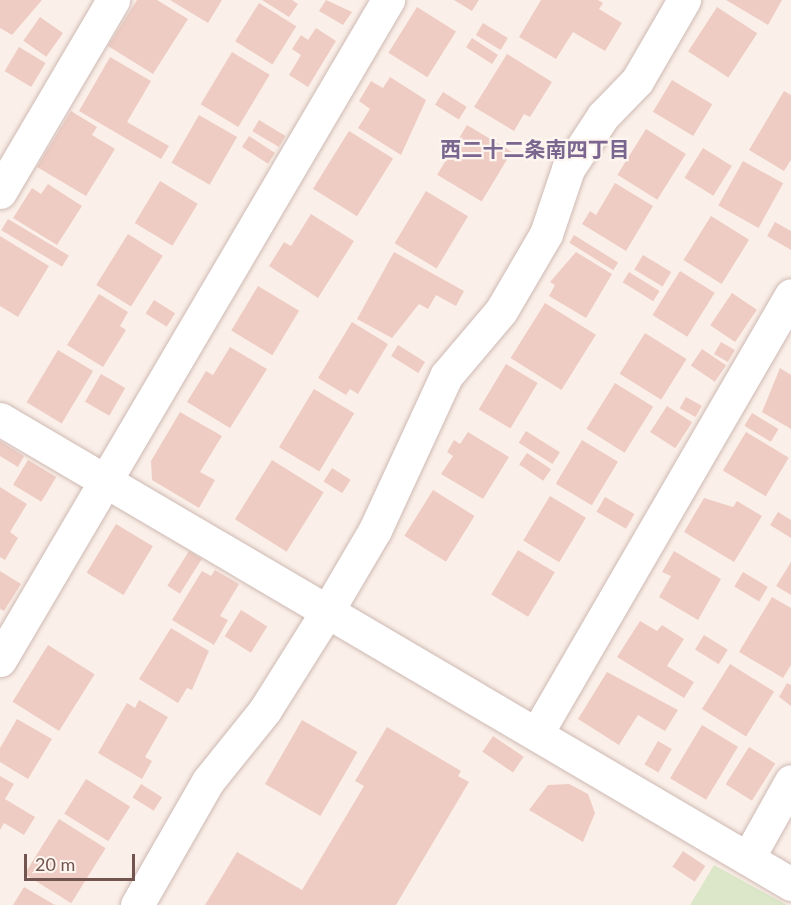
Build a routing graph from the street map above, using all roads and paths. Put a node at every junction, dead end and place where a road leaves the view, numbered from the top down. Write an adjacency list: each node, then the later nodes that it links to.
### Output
1 (112, 0): 4 (street)
2 (388, 0): 7 (street)
3 (684, 0): 8 (street)
4 (0, 192)
5 (791, 295): 10 (street)
6 (0, 419): 7 (street)
7 (104, 481): 8 (street); 9 (street)
8 (328, 610): 10 (street); 14 (street)
9 (0, 660)
10 (537, 734): 12 (street)
11 (791, 781): 12 (street)
12 (748, 858): 13 (street)
13 (791, 884)
14 (137, 905)

